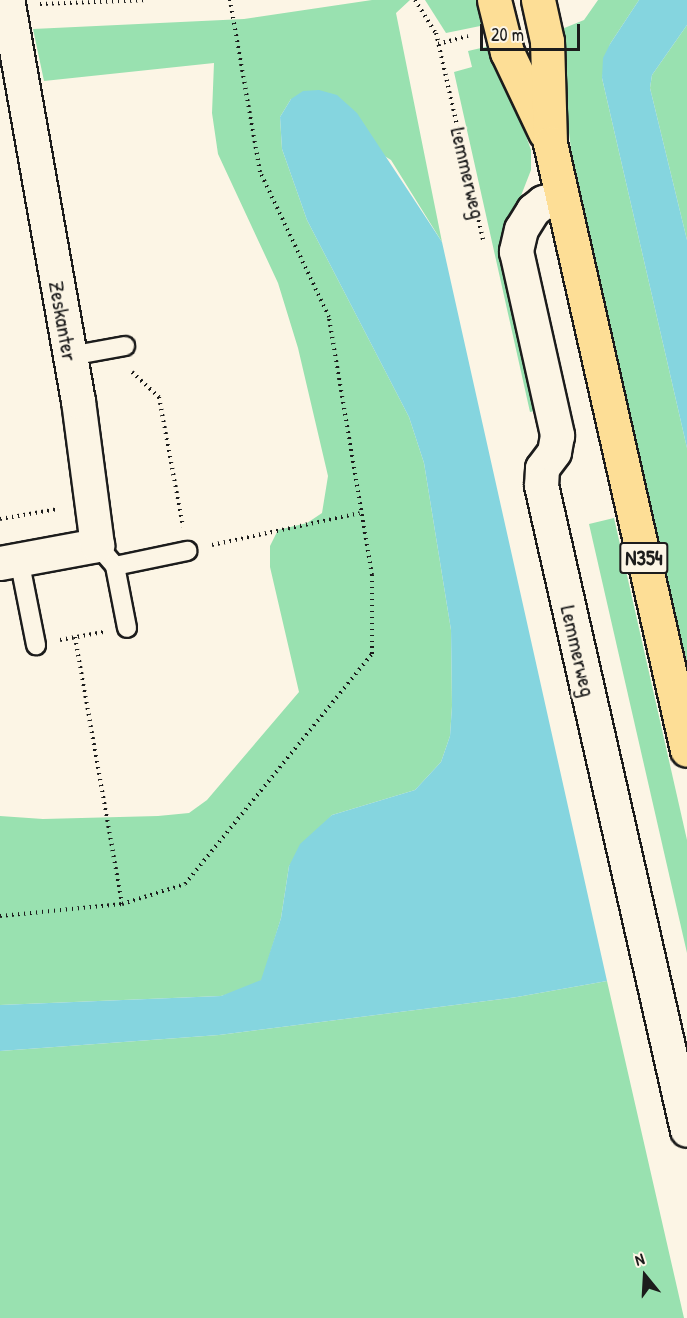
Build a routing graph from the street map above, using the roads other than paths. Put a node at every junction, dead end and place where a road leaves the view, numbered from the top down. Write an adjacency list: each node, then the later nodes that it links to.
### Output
1 (494, 0): 4 (main road, N354)
2 (538, 0): 4 (main road, N354)
3 (13, 12): 7 (street, Zeskanter)
4 (550, 143): 5 (main road, N354)
5 (562, 197): 13 (main road, N354); 14 (street, Lemmerweg)
6 (125, 346): 7 (lane)
7 (70, 356): 9 (street, Zeskanter)
8 (187, 551): 9 (lane)
9 (106, 556): 10 (street); 11 (lane)
10 (9, 561): 12 (lane)
11 (127, 628)
12 (36, 645)
13 (687, 750)
14 (687, 1130)

